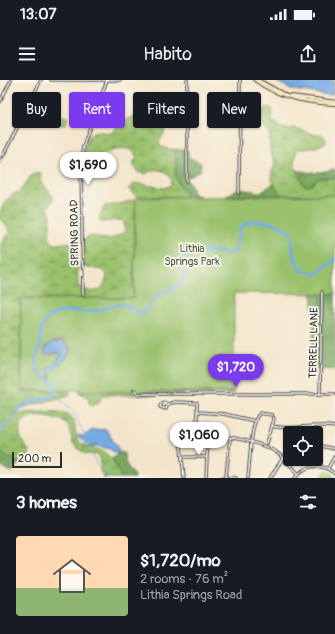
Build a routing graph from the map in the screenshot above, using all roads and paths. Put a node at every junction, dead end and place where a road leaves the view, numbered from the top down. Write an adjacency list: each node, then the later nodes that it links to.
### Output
1 (11, 80): 9 (street)
2 (41, 80): 11 (street)
3 (51, 80): 4 (street)
4 (107, 80): 5 (street); 15 (street, SPRING ROAD)
5 (120, 80)
6 (187, 80): 12 (street)
7 (240, 80): 13 (street)
8 (256, 80): 10 (main road)
9 (0, 102)
10 (335, 103)
11 (0, 162)
12 (187, 181)
13 (239, 193)
14 (322, 292): 17 (street, TERRELL LANE)
15 (83, 295)
16 (134, 390): 17 (street)
17 (320, 394): 18 (street)
18 (335, 394)
19 (168, 404): 20 (street)
20 (198, 412): 21 (street); 24 (street)
21 (256, 421): 22 (street); 27 (street)
22 (272, 426): 23 (street); 28 (street)
23 (335, 427)
24 (197, 434): 25 (street); 32 (street)
25 (208, 435): 26 (street); 33 (street)
26 (230, 438): 27 (street); 39 (street)
27 (251, 443): 28 (street); 44 (street)
28 (266, 447): 34 (street)
29 (323, 447): 30 (street)
30 (335, 449)
31 (335, 456): 36 (street)
32 (181, 457): 33 (street); 40 (street)
33 (206, 457): 41 (street)
34 (283, 458): 45 (street)
35 (291, 466): 37 (street)
36 (328, 469): 37 (street); 38 (street)
37 (298, 473): 46 (street)
38 (335, 474)
39 (226, 477): 42 (street); 43 (street)
40 (184, 478)
41 (206, 478)
42 (221, 478)
43 (236, 478)
44 (248, 478)
45 (270, 478)
46 (295, 478)

